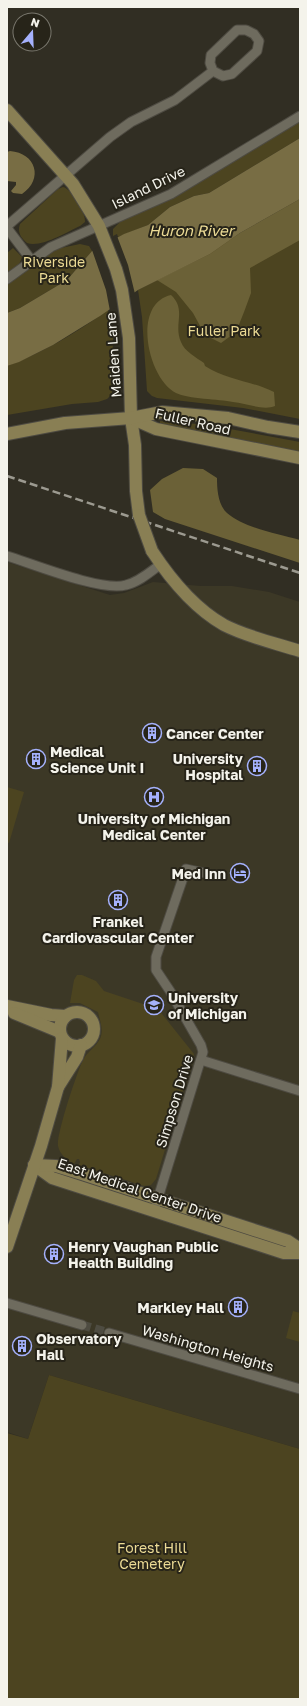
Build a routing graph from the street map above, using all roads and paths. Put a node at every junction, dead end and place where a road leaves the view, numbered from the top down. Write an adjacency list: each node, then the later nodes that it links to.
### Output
1 (213, 71): 1 (street); 4 (street)
2 (7, 110): 4 (street, Maiden Lane)
3 (300, 116): 5 (street, Island Drive)
4 (65, 175): 5 (street, Maiden Lane); 6 (street)
5 (99, 226): 7 (street, Island Drive); 9 (street, Maiden Lane)
6 (7, 227): 7 (street)
7 (32, 260): 8 (street, Island Drive)
8 (7, 279)
9 (131, 418): 10 (street, Fuller Road); 11 (street); 12 (street, Fuller Road); 14 (street, bridge)
10 (300, 432)
11 (7, 434)
12 (300, 458)
13 (7, 556): 14 (street)
14 (161, 564): 15 (street)
15 (300, 651)
16 (209, 874): 22 (street, Simpson Drive)
17 (7, 1006): 19 (street)
18 (7, 1011): 20 (street)
19 (65, 1016): 20 (street); 21 (street)
20 (61, 1035): 21 (street); 23 (street)
21 (81, 1045): 23 (street)
22 (201, 1060): 24 (street); 26 (street, Simpson Drive)
23 (58, 1087): 25 (street)
24 (300, 1092)
25 (34, 1165): 26 (street, East Medical Center Drive); 27 (street, East Medical Center Drive); 28 (street)
26 (158, 1199): 27 (street, Simpson Drive); 29 (street, East Medical Center Drive)
27 (154, 1211): 30 (street, East Medical Center Drive)
28 (7, 1247)
29 (300, 1249)
30 (300, 1253)
31 (7, 1303): 32 (street)
32 (82, 1326)
33 (109, 1333): 34 (street, Washington Heights)
34 (300, 1389)

